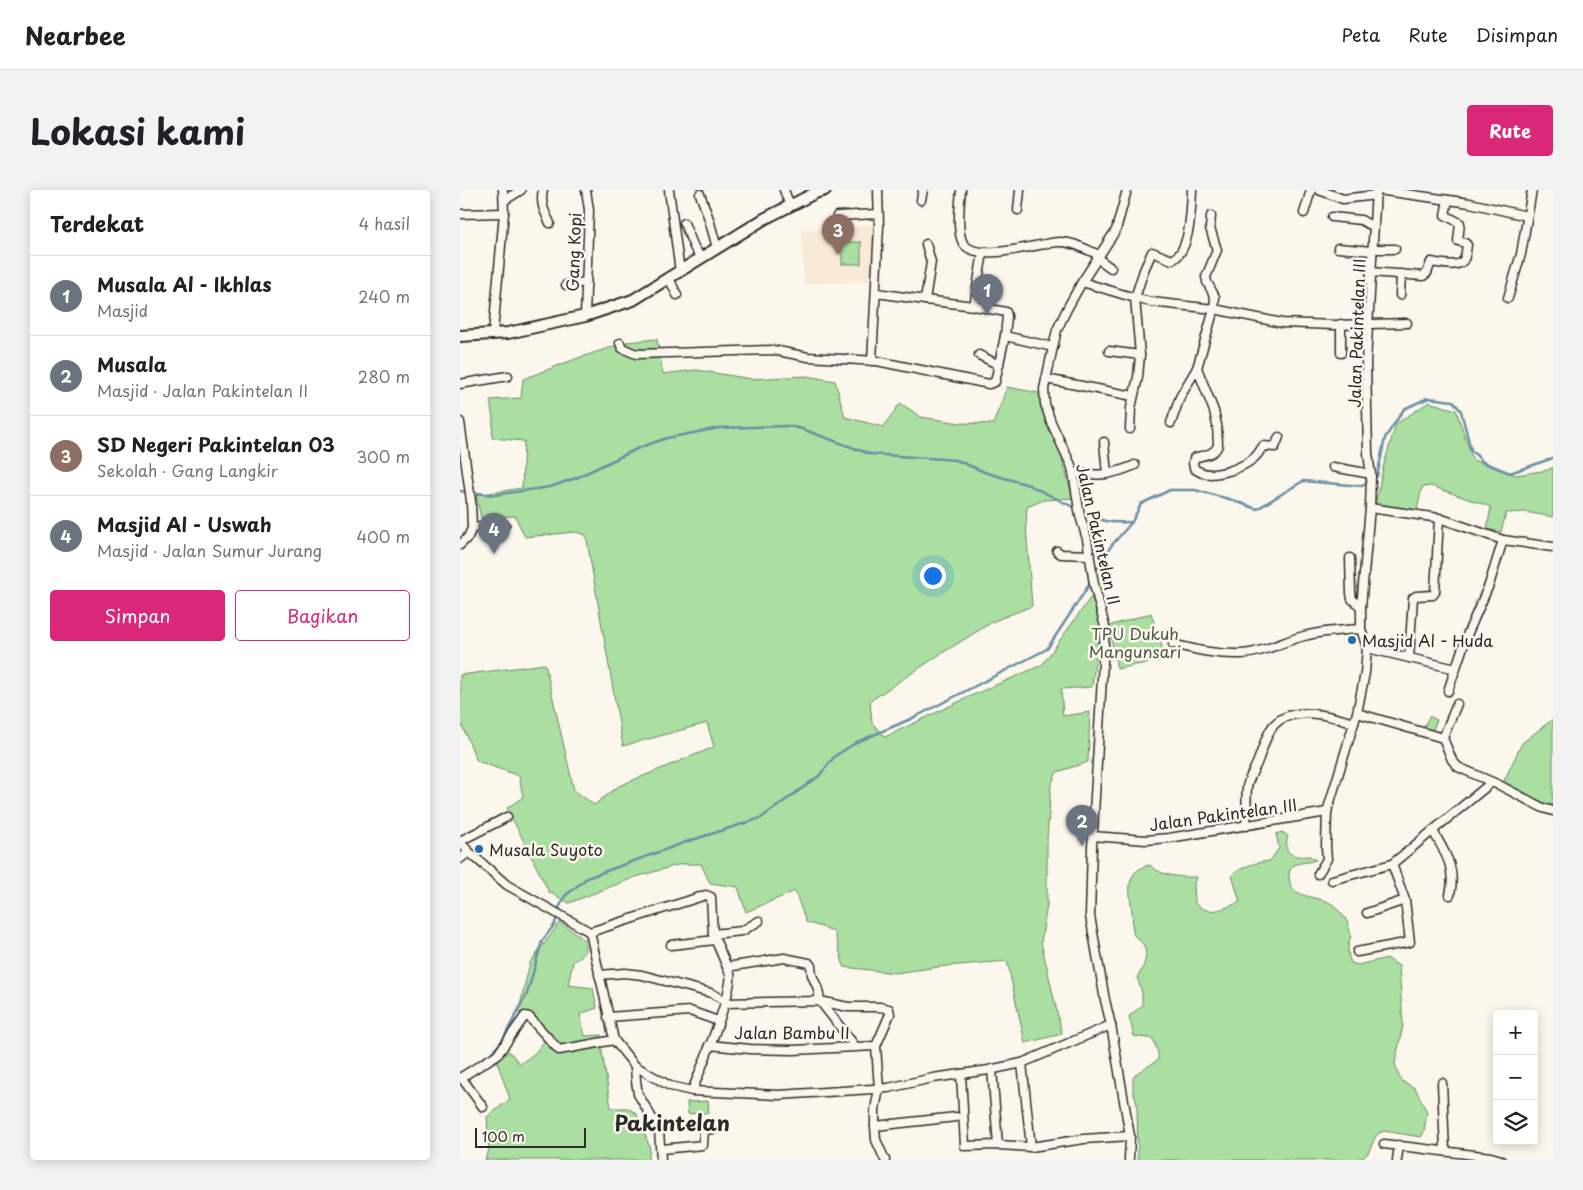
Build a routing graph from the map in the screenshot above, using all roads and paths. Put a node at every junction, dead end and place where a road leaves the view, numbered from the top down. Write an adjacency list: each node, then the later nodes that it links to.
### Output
1 (503, 190): 19 (street)
2 (521, 190): 19 (street)
3 (543, 190): 32 (street)
4 (586, 190): 48 (street, Gang Kopi)
5 (669, 190): 44 (street)
6 (784, 190): 22 (street)
7 (825, 190): 22 (main road)
8 (878, 190): 27 (street)
9 (923, 190): 20 (street)
10 (961, 190): 40 (street)
11 (1020, 190): 23 (street)
12 (1127, 190): 41 (street, Jalan Pakintelan II)
13 (1192, 190): 54 (street)
14 (1311, 190): 25 (street)
15 (1319, 190): 17 (street)
16 (1532, 190): 30 (street)
17 (1377, 192): 21 (street); 34 (street, Jalan Pakintelan III)
18 (700, 194): 36 (street)
19 (504, 200): 24 (street)
20 (922, 200)
21 (1448, 200): 30 (street); 46 (street)
22 (790, 206): 36 (main road)
23 (1018, 210)
24 (504, 213): 26 (street); 63 (street)
25 (1304, 213)
26 (460, 214)
27 (878, 214): 28 (street); 51 (street)
28 (837, 216)
29 (1211, 216): 58 (street)
30 (1528, 216): 55 (street)
31 (1332, 217): 34 (street)
32 (550, 222)
33 (684, 222): 42 (street)
34 (1374, 224): 39 (street, Jalan Pakintelan III)
35 (926, 244): 56 (street)
36 (717, 248): 42 (main road)
37 (1338, 248): 39 (street)
38 (1395, 249): 39 (street)
39 (1372, 250): 45 (street, Jalan Pakintelan III)
40 (983, 252): 41 (street); 57 (street)
41 (1098, 256): 43 (street); 49 (street, Jalan Pakintelan II)
42 (701, 258): 44 (main road)
43 (1111, 268)
44 (680, 272): 47 (main road)
45 (1370, 272): 46 (street); 60 (street, Jalan Pakintelan III)
46 (1401, 274): 53 (street)
47 (669, 278): 52 (street); 59 (main road)
48 (586, 282): 50 (street); 59 (street, Gang Kopi)
49 (1082, 282): 54 (street); 67 (street, Jalan Pakintelan II)
50 (566, 285)
51 (876, 293): 56 (street); 72 (street)
52 (677, 295)
53 (1400, 295)
54 (1135, 298): 58 (street); 70 (street)
55 (1508, 298)
56 (925, 300): 57 (street)
57 (974, 306): 65 (street)
58 (1214, 309): 62 (street); 74 (street)
59 (585, 316): 63 (main road)
60 (1368, 323): 61 (street); 62 (street); 88 (street, Jalan Pakintelan III)
61 (1407, 323)
62 (1341, 324): 69 (street)
63 (493, 333): 64 (main road)
64 (460, 336)
65 (1005, 336): 67 (street); 73 (street)
66 (620, 343): 72 (street)
67 (1053, 347): 76 (street, Jalan Pakintelan II)
68 (1109, 351): 70 (street)
69 (1341, 353)
70 (1140, 354): 78 (street)
71 (979, 355): 73 (street)
72 (872, 361): 73 (street)
73 (999, 365)
74 (1197, 368): 80 (street); 82 (street)
75 (508, 376): 77 (street)
76 (1046, 379): 78 (street); 86 (street, Jalan Pakintelan II)
77 (460, 384)
78 (1133, 396): 81 (street)
79 (460, 422): 92 (street)
80 (1171, 423)
81 (1130, 429)
82 (1279, 437)
83 (1104, 442): 87 (street)
84 (1135, 465): 87 (street)
85 (1333, 467): 88 (street)
86 (1072, 472): 87 (street); 97 (street, Jalan Pakintelan II)
87 (1107, 474)
88 (1371, 476): 89 (street, Jalan Pakintelan III)
89 (1370, 508): 90 (street); 99 (street)
90 (1439, 518): 93 (street); 103 (street)
91 (505, 525): 92 (street)
92 (472, 528): 94 (street)
93 (1502, 540): 95 (street); 104 (street)
94 (460, 545)
95 (1553, 547)
96 (1057, 551): 97 (street)
97 (1090, 555): 116 (street, Jalan Pakintelan II)
98 (1350, 558): 99 (street)
99 (1361, 607): 100 (street)
100 (1361, 629): 101 (street); 102 (street)
101 (1173, 644)
102 (1367, 648): 103 (street); 107 (street)
103 (1409, 658): 104 (street)
104 (1456, 669): 105 (street)
105 (1448, 691)
106 (1457, 704): 109 (street)
107 (1357, 713): 108 (street); 109 (street)
108 (1354, 723): 112 (street); 114 (street)
109 (1443, 738): 110 (street)
110 (1492, 782): 111 (street); 115 (street)
111 (1553, 811)
112 (1327, 812): 114 (street, Jalan Pakintelan III); 121 (street)
113 (507, 817): 117 (street)
114 (1246, 826): 116 (street, Jalan Pakintelan III)
115 (1433, 831): 120 (street); 123 (street)
116 (1092, 836): 137 (street, Jalan Pakintelan II)
117 (460, 841): 118 (street)
118 (469, 852): 119 (street); 127 (street)
119 (460, 859)
120 (1392, 864): 122 (street); 124 (street)
121 (1318, 874)
122 (1332, 880)
123 (1450, 895)
124 (1405, 900): 125 (street); 130 (street)
125 (1367, 913)
126 (759, 921): 128 (street)
127 (590, 932): 128 (street); 132 (street)
128 (714, 937): 129 (street); 131 (street)
129 (671, 945)
130 (1357, 952)
131 (727, 967): 133 (street); 134 (street)
132 (599, 975): 134 (street); 135 (street)
133 (820, 1001): 134 (street); 140 (street); 141 (street, Jalan Bambu II)
134 (725, 1002): 136 (street)
135 (608, 1017): 136 (street); 138 (street)
136 (718, 1021): 139 (street)
137 (1111, 1025): 142 (street); 154 (street, Jalan Pakintelan II)
138 (614, 1040): 143 (street); 146 (street)
139 (709, 1045): 140 (street, Jalan Bambu II); 149 (street)
140 (855, 1046): 141 (street, Jalan Bambu II)
141 (876, 1046): 148 (street, Jalan Bambu II)
142 (1022, 1063): 144 (street); 158 (street)
143 (635, 1066): 149 (street); 159 (street)
144 (992, 1069): 145 (street); 156 (street)
145 (961, 1074): 148 (street); 156 (street)
146 (461, 1077): 150 (street)
147 (1442, 1083): 160 (street)
148 (879, 1089): 149 (street); 152 (street, Jalan Bambu II)
149 (692, 1091)
150 (484, 1107)
151 (956, 1117): 152 (street)
152 (875, 1126): 163 (street, Jalan Bambu II)
153 (714, 1129): 159 (street)
154 (1130, 1136): 158 (street); 164 (street, Jalan Pakintelan II)
155 (1384, 1144): 157 (street)
156 (998, 1145): 158 (street)
157 (1399, 1145): 160 (street); 165 (street)
158 (1031, 1147)
159 (662, 1149): 162 (street)
160 (1445, 1151): 161 (street)
161 (1460, 1157): 166 (street)
162 (662, 1160)
163 (885, 1160)
164 (1129, 1160)
165 (1397, 1160)
166 (1501, 1160)

